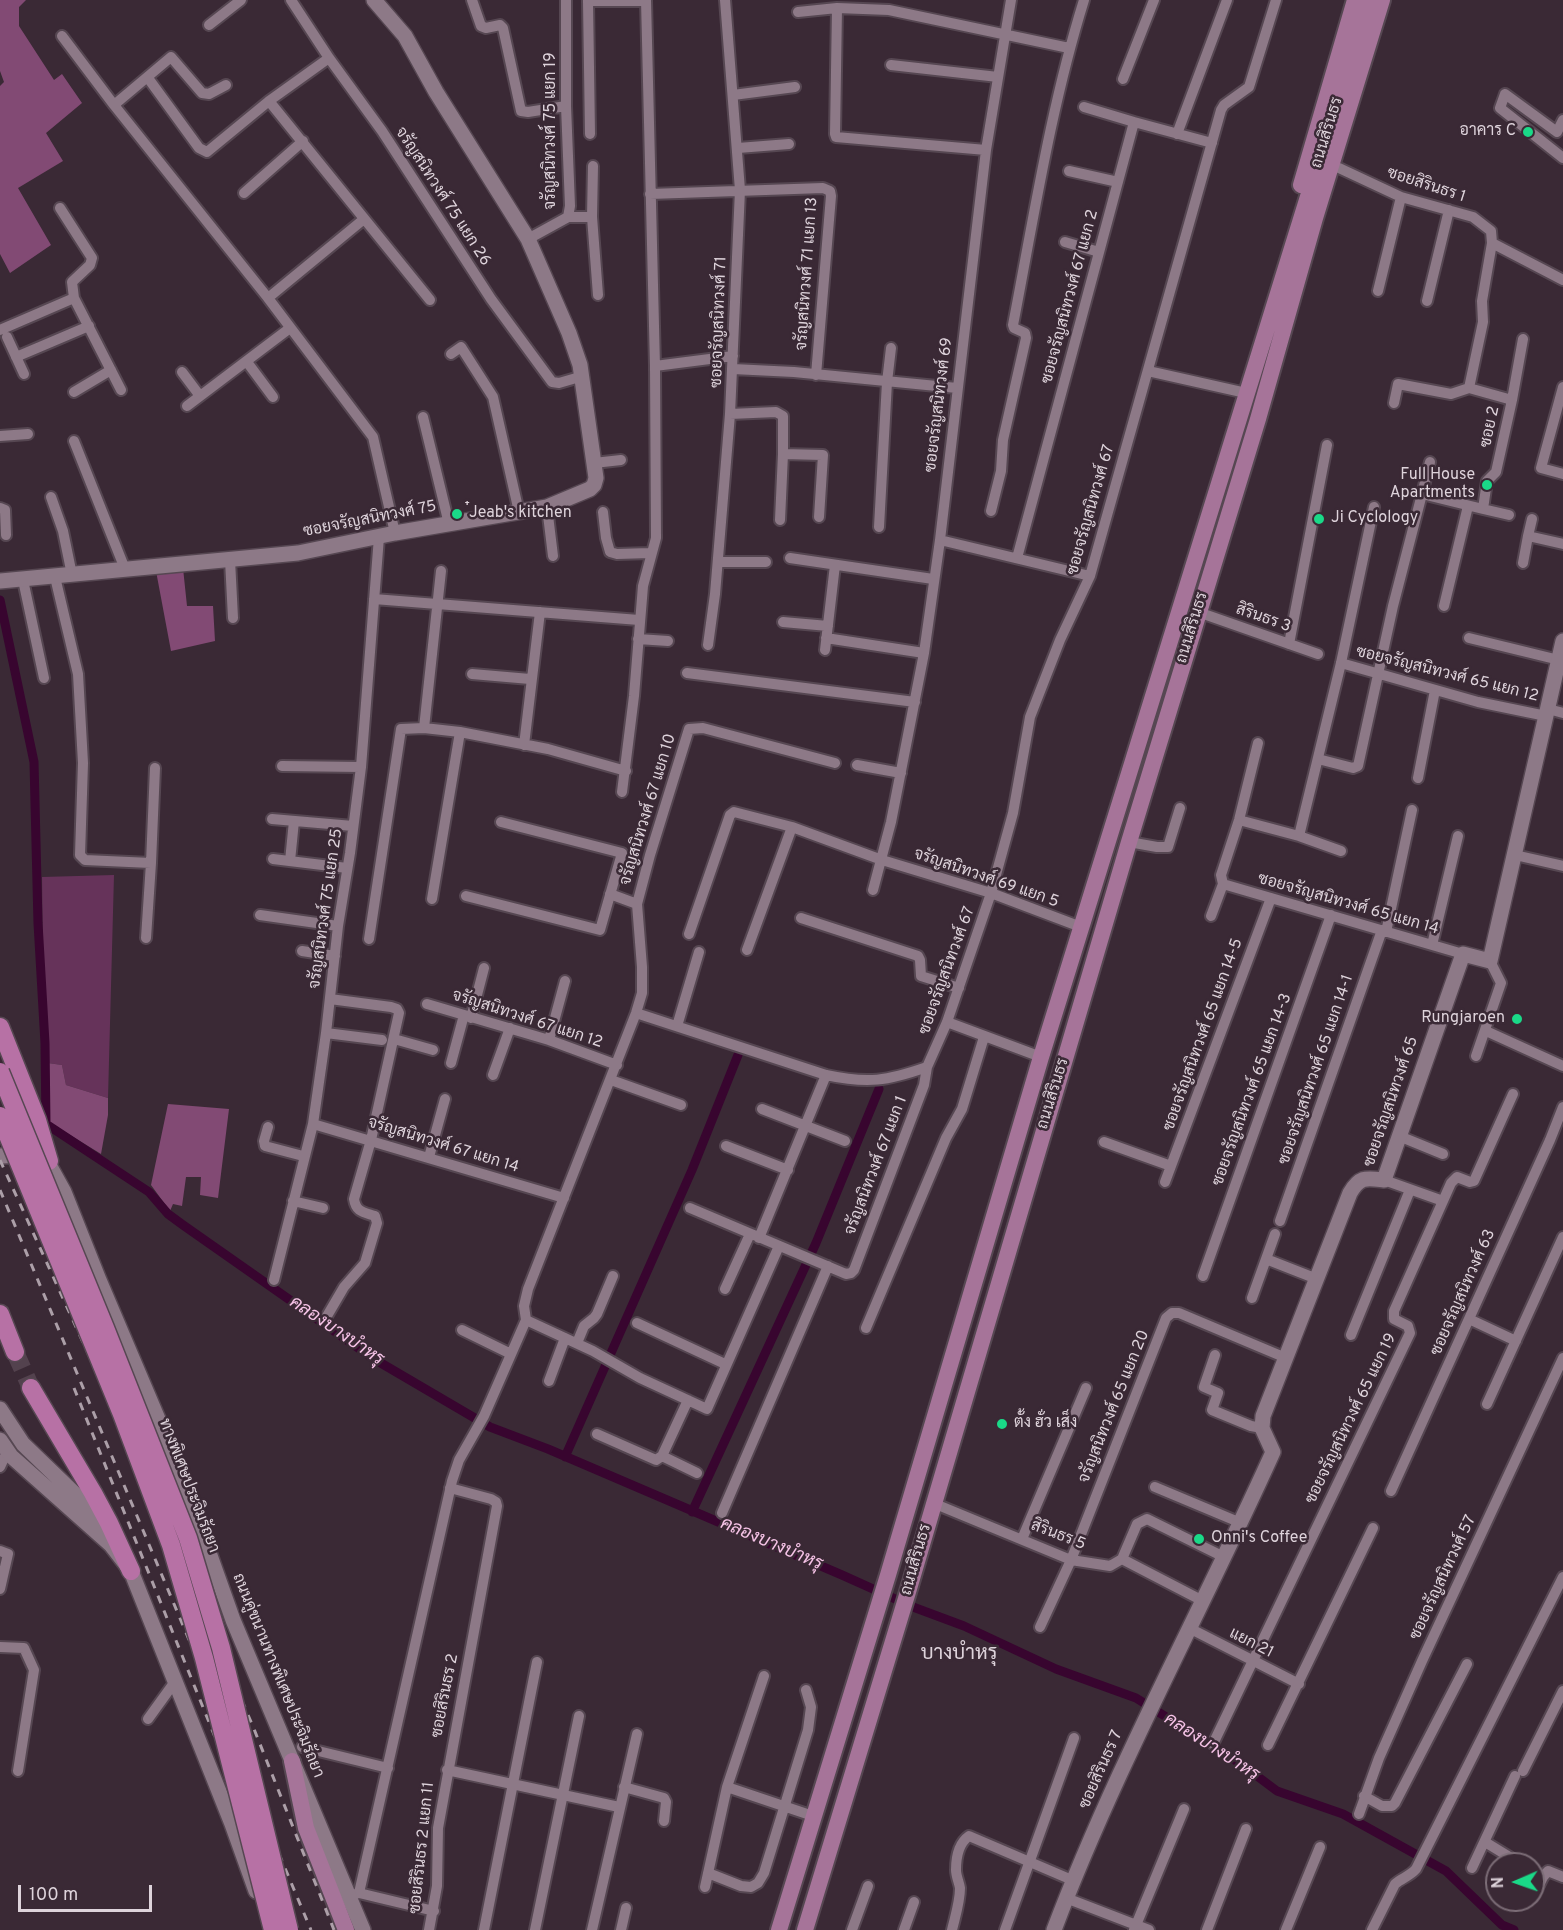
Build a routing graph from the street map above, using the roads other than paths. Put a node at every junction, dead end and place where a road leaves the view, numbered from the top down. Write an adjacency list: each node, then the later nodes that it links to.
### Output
1 (241, 0): 21 (street)
2 (291, 0): 25 (street, จรัญสนิทวงศ์ 75 แยก 26)
3 (374, 0): 61 (street, ซอยจรัญสนิทวงศ์ 75)
4 (471, 0): 35 (street)
5 (566, 0): 35 (street, จรัญสนิทวงศ์ 75 แยก 19)
6 (580, 0): 18 (street)
7 (646, 0): 18 (street); 54 (street)
8 (725, 0): 32 (street, ซอยจรัญสนิทวงศ์ 71)
9 (1011, 0): 22 (street, ซอยจรัญสนิทวงศ์ 69)
10 (1084, 0): 24 (street)
11 (1154, 0): 29 (street)
12 (1227, 0): 40 (street)
13 (1276, 0): 42 (street, ซอยจรัญสนิทวงศ์ 67)
14 (1355, 0): 66 (main road, ถนนสิรินธร)
15 (1369, 0): 44 (main road, ถนนสิรินธร)
16 (1382, 0): 44 (main road, ถนนสิรินธร)
17 (1390, 0): 49 (main road, ถนนสิรินธร)
18 (588, 1): 39 (street)
19 (837, 8): 20 (street); 22 (street); 46 (street)
20 (798, 12)
21 (208, 24)
22 (1006, 35): 24 (street); 27 (street, ซอยจรัญสนิทวงศ์ 69)
23 (62, 36): 34 (street)
24 (1069, 48): 121 (street)
25 (329, 57): 33 (street); 90 (street, จรัญสนิทวงศ์ 75 แยก 26)
26 (891, 65): 27 (street)
27 (998, 77): 46 (street, ซอยจรัญสนิทวงศ์ 69)
28 (148, 78): 30 (street); 33 (street); 34 (street)
29 (1122, 79)
30 (226, 85)
31 (795, 87): 32 (street)
32 (733, 95): 45 (street, ซอยจรัญสนิทวงศ์ 71)
33 (269, 101): 41 (street)
34 (114, 105): 71 (street)
35 (566, 106): 58 (street, จรัญสนิทวงศ์ 75 แยก 19)
36 (1084, 107): 38 (street)
37 (1563, 120): 47 (street)
38 (1134, 122): 40 (street); 51 (street, ซอยจรัญสนิทวงศ์ 67 แยก 2)
39 (590, 134)
40 (1177, 134): 42 (street)
41 (303, 141): 53 (street); 60 (street)
42 (1212, 143): 86 (street, ซอยจรัญสนิทวงศ์ 67)
43 (789, 144): 45 (street)
44 (1331, 145): 65 (main road, ถนนสิรินธร); 66 (main road, ถนนสิรินธร)
45 (738, 148): 52 (street, ซอยจรัญสนิทวงศ์ 71)
46 (986, 150): 93 (street, ซอยจรัญสนิทวงศ์ 69)
47 (1563, 158)
48 (593, 166): 59 (street)
49 (1339, 168): 55 (street, ซอยสิรินธร 1); 65 (main road, ถนนสิรินธร)
50 (1068, 171): 51 (street)
51 (1118, 182): 64 (street, ซอยจรัญสนิทวงศ์ 67 แยก 2)
52 (741, 190): 54 (street); 80 (street, ซอยจรัญสนิทวงศ์ 71); 89 (street, จรัญสนิทวงศ์ 71 แยก 13)
53 (244, 193)
54 (650, 194): 83 (street)
55 (1401, 197): 57 (street, ซอยสิรินธร 1); 68 (street)
56 (60, 208): 70 (street)
57 (1449, 210): 63 (street, ซอยสิรินธร 1); 73 (street)
58 (568, 217): 59 (street); 61 (street, จรัญสนิทวงศ์ 75 แยก 19)
59 (592, 217): 69 (street)
60 (364, 219): 71 (street); 72 (street)
61 (528, 239): 90 (street, ซอยจรัญสนิทวงศ์ 75)
62 (1065, 242): 64 (street)
63 (1492, 243): 67 (street); 94 (street, ซอย 2)
64 (1099, 252): 139 (street, ซอยจรัญสนิทวงศ์ 67 แยก 2)
65 (1304, 258): 157 (main road, ถนนสิรินธร)
66 (1286, 266): 97 (main road, ถนนสิรินธร)
67 (1563, 280)
68 (1378, 291)
69 (597, 295)
70 (74, 298): 74 (street); 76 (street)
71 (268, 298): 75 (street)
72 (430, 300)
73 (1426, 301)
74 (89, 326): 81 (street); 85 (street)
75 (290, 328): 82 (street); 130 (street)
76 (4, 333): 81 (street)
77 (1523, 339): 100 (street)
78 (891, 348): 91 (street)
79 (451, 354): 122 (street)
80 (733, 356): 83 (street); 84 (street, ซอยจรัญสนิทวงศ์ 71)
81 (16, 357): 88 (street)
82 (247, 362): 98 (street); 99 (street)
83 (655, 366): 136 (street)
84 (733, 369): 89 (street); 103 (street, ซอยจรัญสนิทวงศ์ 71)
85 (111, 370): 95 (street); 96 (street)
86 (1148, 370): 97 (street); 148 (street, ซอยจรัญสนิทวงศ์ 67)
87 (182, 372): 98 (street)
88 (24, 374)
89 (816, 375): 91 (street)
90 (583, 376): 112 (street, ซอยจรัญสนิทวงศ์ 75)
91 (887, 382): 93 (street); 129 (street)
92 (1563, 387): 113 (street)
93 (957, 388): 134 (street, ซอยจรัญสนิทวงศ์ 69)
94 (1469, 388): 100 (street, ซอย 2); 101 (street)
95 (121, 390)
96 (74, 392)
97 (1246, 393): 229 (main road, ถนนสิรินธร)
98 (200, 396): 102 (street)
99 (273, 397)
100 (1512, 400): 120 (street, ซอย 2)
101 (1394, 403)
102 (187, 406)
103 (730, 414): 109 (street); 141 (street, ซอยจรัญสนิทวงศ์ 71)
104 (423, 417): 128 (street)
105 (28, 434): 106 (street)
106 (0, 436)
107 (74, 441): 145 (street)
108 (1327, 444): 167 (street)
109 (783, 454): 125 (street); 127 (street)
110 (621, 460): 112 (street)
111 (1430, 462): 114 (street)
112 (594, 464): 117 (street, ซอยจรัญสนิทวงศ์ 75)
113 (1563, 474)
114 (1422, 494): 116 (street); 175 (street)
115 (51, 497): 147 (street)
116 (1468, 506): 120 (street); 155 (street)
117 (547, 507): 122 (street, ซอยจรัญสนิทวงศ์ 75); 137 (street)
118 (1374, 507): 173 (street)
119 (0, 508): 131 (street)
120 (1483, 509): 124 (street)
121 (991, 511)
122 (519, 512): 128 (street, ซอยจรัญสนิทวงศ์ 75)
123 (603, 512): 136 (street)
124 (1509, 515)
125 (819, 517)
126 (1532, 519): 132 (street)
127 (780, 520)
128 (449, 524): 130 (street, ซอยจรัญสนิทวงศ์ 75)
129 (879, 528)
130 (395, 532): 133 (street, ซอยจรัญสนิทวงศ์ 75)
131 (6, 534)
132 (1528, 536): 135 (street); 143 (street)
133 (379, 537): 140 (street, ซอยจรัญสนิทวงศ์ 75); 153 (street, จรัญสนิทวงศ์ 75 แยก 25)
134 (940, 540): 139 (street); 150 (street, ซอยจรัญสนิทวงศ์ 69)
135 (1563, 544)
136 (650, 553): 159 (street)
137 (553, 556)
138 (790, 558): 144 (street)
139 (1017, 558): 148 (street)
140 (230, 560): 145 (street, ซอยจรัญสนิทวงศ์ 75); 158 (street)
141 (718, 562): 142 (street); 168 (street, ซอยจรัญสนิทวงศ์ 71)
142 (766, 562)
143 (1523, 563)
144 (835, 565): 150 (street); 161 (street)
145 (125, 569): 147 (street, ซอยจรัญสนิทวงศ์ 75)
146 (441, 571): 154 (street)
147 (72, 575): 149 (street, ซอยจรัญสนิทวงศ์ 75)
148 (1090, 576): 218 (street, ซอยจรัญสนิทวงศ์ 67)
149 (55, 577): 151 (street, ซอยจรัญสนิทวงศ์ 75); 213 (street)
150 (933, 579): 170 (street, ซอยจรัญสนิทวงศ์ 69)
151 (22, 580): 152 (street, ซอยจรัญสนิทวงศ์ 75); 177 (street)
152 (0, 581)
153 (374, 598): 154 (street); 191 (street, จรัญสนิทวงศ์ 75 แยก 25)
154 (436, 604): 156 (street); 183 (street)
155 (1444, 606)
156 (540, 612): 159 (street); 178 (street)
157 (1198, 612): 167 (street, สิรินธร 3); 207 (main road, ถนนสิรินธร)
158 (233, 618)
159 (639, 620): 164 (street)
160 (783, 622): 161 (street)
161 (828, 626): 162 (street)
162 (826, 638): 169 (street); 170 (street)
163 (1469, 638): 172 (street)
164 (638, 639): 165 (street); 193 (street)
165 (668, 641)
166 (1563, 641): 172 (street)
167 (1289, 644): 171 (street, สิรินธร 3)
168 (708, 645)
169 (825, 650)
170 (924, 653): 180 (street, ซอยจรัญสนิทวงศ์ 69)
171 (1317, 654)
172 (1559, 660): 181 (street)
173 (1341, 663): 175 (street, ซอยจรัญสนิทวงศ์ 65 แยก 12); 187 (street)
174 (687, 673): 180 (street)
175 (1377, 673): 179 (street, ซอยจรัญสนิทวงศ์ 65 แยก 12); 187 (street)
176 (472, 674): 178 (street)
177 (44, 678)
178 (530, 679): 186 (street)
179 (1435, 690): 181 (street, ซอยจรัญสนิทวงศ์ 65 แยก 12); 195 (street)
180 (915, 702): 194 (street, ซอยจรัญสนิทวงศ์ 69)
181 (1547, 713): 182 (street, ซอยจรัญสนิทวงศ์ 65 แยก 12); 209 (street)
182 (1563, 713)
183 (424, 728): 184 (street); 233 (street)
184 (460, 732): 186 (street); 222 (street)
185 (1258, 743): 200 (street)
186 (524, 745): 193 (street)
187 (1318, 759): 205 (street)
188 (835, 763): 223 (street, จรัญสนิทวงศ์ 67 แยก 10)
189 (282, 765): 191 (street)
190 (856, 765): 194 (street)
191 (361, 767): 203 (street, จรัญสนิทวงศ์ 75 แยก 25)
192 (154, 768): 213 (street)
193 (626, 771): 196 (street)
194 (901, 772): 211 (street, ซอยจรัญสนิทวงศ์ 69)
195 (1418, 778)
196 (622, 792)
197 (1180, 808): 207 (street)
198 (1412, 810): 230 (street, ซอยจรัญสนิทวงศ์ 65 แยก 14-1)
199 (272, 819): 201 (street)
200 (1239, 820): 205 (street); 216 (street)
201 (294, 821): 203 (street); 212 (street)
202 (501, 822): 219 (street)
203 (353, 826): 215 (street, จรัญสนิทวงศ์ 75 แยก 25)
204 (792, 827): 211 (street, จรัญสนิทวงศ์ 69 แยก 5); 231 (street, จรัญสนิทวงศ์ 69 แยก 5); 235 (street)
205 (1299, 836): 208 (street)
206 (1458, 837): 234 (street)
207 (1129, 842): 284 (main road, ถนนสิรินธร)
208 (1341, 851)
209 (1515, 855): 214 (street); 240 (street)
210 (273, 859): 212 (street)
211 (882, 860): 217 (street, ซอยจรัญสนิทวงศ์ 69); 218 (street, จรัญสนิทวงศ์ 69 แยก 5)
212 (290, 861): 215 (street)
213 (151, 863): 232 (street)
214 (1563, 866)
215 (347, 868): 228 (street, จรัญสนิทวงศ์ 75 แยก 25)
216 (1223, 884): 221 (street, ซอยจรัญสนิทวงศ์ 65 แยก 14); 226 (street)
217 (873, 890)
218 (991, 893): 229 (street, จรัญสนิทวงศ์ 69 แยก 5); 243 (street, ซอยจรัญสนิทวงศ์ 67)
219 (610, 894): 220 (street); 223 (street)
220 (466, 896)
221 (1271, 898): 225 (street, ซอยจรัญสนิทวงศ์ 65 แยก 14); 290 (street, ซอยจรัญสนิทวงศ์ 65 แยก 14-5)
222 (432, 899)
223 (637, 904): 246 (street, จรัญสนิทวงศ์ 67 แยก 10)
224 (260, 915): 228 (street)
225 (1331, 915): 230 (street, ซอยจรัญสนิทวงศ์ 65 แยก 14); 310 (street, ซอยจรัญสนิทวงศ์ 65 แยก 14-3)
226 (1211, 916)
227 (801, 918): 243 (street)
228 (338, 926): 239 (street, จรัญสนิทวงศ์ 75 แยก 25)
229 (1081, 927): 260 (main road, ถนนสิรินธร)
230 (1384, 931): 234 (street, ซอยจรัญสนิทวงศ์ 65 แยก 14); 302 (street, ซอยจรัญสนิทวงศ์ 65 แยก 14-1)
231 (689, 934)
232 (146, 938)
233 (369, 939)
234 (1432, 945): 238 (street, ซอยจรัญสนิทวงศ์ 65 แยก 14)
235 (747, 950)
236 (302, 951): 239 (street)
237 (699, 952): 249 (street)
238 (1463, 954): 240 (street); 278 (street, ซอยจรัญสนิทวงศ์ 65)
239 (334, 956): 244 (street, จรัญสนิทวงศ์ 75 แยก 25)
240 (1490, 961): 252 (street)
241 (484, 968): 247 (street)
242 (565, 981): 257 (street)
243 (959, 988): 248 (street, ซอยจรัญสนิทวงศ์ 67)
244 (330, 999): 253 (street, จรัญสนิทวงศ์ 75 แยก 25); 255 (street)
245 (427, 1004): 247 (street, จรัญสนิทวงศ์ 67 แยก 12)
246 (636, 1013): 249 (street); 262 (street, จรัญสนิทวงศ์ 67 แยก 10)
247 (467, 1016): 251 (street, จรัญสนิทวงศ์ 67 แยก 12); 261 (street)
248 (947, 1022): 254 (street); 264 (street, ซอยจรัญสนิทวงศ์ 67)
249 (677, 1026): 267 (street)
250 (0, 1027): 301 (highway)
251 (510, 1028): 257 (street, จรัญสนิทวงศ์ 67 แยก 12); 266 (street)
252 (1486, 1031): 259 (street); 263 (street)
253 (326, 1033): 256 (street); 275 (street, จรัญสนิทวงศ์ 75 แยก 25)
254 (984, 1037): 260 (street); 320 (street)
255 (394, 1039): 258 (street); 279 (street)
256 (382, 1040)
257 (549, 1040): 262 (street, จรัญสนิทวงศ์ 67 แยก 12)
258 (433, 1050)
259 (1476, 1056)
260 (1041, 1057): 282 (main road, ถนนสิรินธร)
261 (451, 1064)
262 (617, 1065): 268 (street, จรัญสนิทวงศ์ 67 แยก 10)
263 (1563, 1066)
264 (927, 1067): 267 (street); 308 (street, จรัญสนิทวงศ์ 67 แยก 1)
265 (0, 1073): 357 (street, ถนนคู่ขนานทางพิเศษประจิมรัถยา, bridge); 414 (highway, ทางพิเศษประจิมรัถยา, bridge)
266 (493, 1075)
267 (826, 1075): 276 (street)
268 (611, 1080): 271 (street); 296 (street, จรัญสนิทวงศ์ 67 แยก 10)
269 (1514, 1094): 298 (street)
270 (445, 1099): 288 (street)
271 (681, 1105)
272 (1563, 1107): 317 (street, ซอยจรัญสนิทวงศ์ 63)
273 (762, 1109): 276 (street)
274 (0, 1116): 413 (highway, bridge)
275 (313, 1124): 279 (street, จรัญสนิทวงศ์ 67 แยก 14); 287 (street, จรัญสนิทวงศ์ 75 แยก 25)
276 (806, 1126): 280 (street); 291 (street)
277 (268, 1127): 287 (street)
278 (1399, 1136): 285 (street); 293 (street, ซอยจรัญสนิทวงศ์ 65)
279 (371, 1140): 288 (street, จรัญสนิทวงศ์ 67 แยก 14); 316 (street)
280 (845, 1141)
281 (1104, 1142): 290 (street)
282 (1015, 1145): 284 (main road); 289 (main road, ถนนสิรินธร)
283 (726, 1146): 291 (street)
284 (1036, 1153): 292 (main road, ถนนสิรินธร)
285 (1443, 1154)
286 (0, 1156): 301 (street, bridge)
287 (303, 1156): 297 (street, จรัญสนิทวงศ์ 75 แยก 25)
288 (429, 1157): 296 (street, จรัญสนิทวงศ์ 67 แยก 14)
289 (1010, 1162): 292 (main road); 393 (main road, ถนนสิรินธร)
290 (1171, 1166): 294 (street, ซอยจรัญสนิทวงศ์ 65 แยก 14-5)
291 (788, 1170): 304 (street)
292 (1032, 1171): 347 (main road, ถนนสิรินธร)
293 (1384, 1180): 295 (street); 311 (street, ซอยจรัญสนิทวงศ์ 65)
294 (1165, 1182)
295 (1410, 1190): 298 (street); 322 (street)
296 (564, 1198): 318 (street, จรัญสนิทวงศ์ 67 แยก 10)
297 (293, 1201): 299 (street); 312 (street, จรัญสนิทวงศ์ 75 แยก 25)
298 (1443, 1201): 366 (street, ซอยจรัญสนิทวงศ์ 65 แยก 19)
299 (323, 1208)
300 (690, 1208): 304 (street)
301 (61, 1209): 357 (street, bridge)
302 (1280, 1221)
303 (1275, 1234): 307 (street)
304 (755, 1236): 306 (street); 313 (street)
305 (1563, 1237): 324 (street)
306 (779, 1246): 308 (street); 331 (street)
307 (1266, 1259): 311 (street); 314 (street)
308 (828, 1266): 348 (street)
309 (613, 1276): 325 (street)
310 (1203, 1276)
311 (1317, 1279): 329 (street, ซอยจรัญสนิทวงศ์ 65)
312 (274, 1280)
313 (725, 1289)
314 (1252, 1298)
315 (0, 1314): 326 (highway)
316 (327, 1316)
317 (1469, 1319): 324 (street); 346 (street, ซอยจรัญสนิทวงศ์ 63)
318 (526, 1320): 323 (street); 327 (street)
319 (637, 1323): 331 (street)
320 (866, 1328)
321 (462, 1330): 327 (street)
322 (1351, 1335)
323 (566, 1338): 325 (street); 332 (street)
324 (1516, 1341): 336 (street)
325 (577, 1343): 335 (street)
326 (15, 1352)
327 (511, 1354): 345 (street)
328 (1215, 1354): 338 (street)
329 (1286, 1358): 338 (street, ซอยจรัญสนิทวงศ์ 65); 356 (street, จรัญสนิทวงศ์ 65 แยก 20)
330 (1563, 1358): 388 (street, ซอยจรัญสนิทวงศ์ 57)
331 (725, 1364): 335 (street)
332 (549, 1381)
333 (31, 1388): 358 (highway)
334 (1086, 1388): 351 (street)
335 (688, 1400): 341 (street)
336 (1487, 1404)
337 (0, 1409): 352 (street)
338 (1262, 1428): 349 (street)
339 (597, 1434): 341 (street)
340 (4, 1446): 342 (street); 352 (street)
341 (662, 1456): 343 (street)
342 (0, 1467)
343 (697, 1473)
344 (1155, 1487): 349 (street)
345 (450, 1488): 381 (street); 382 (street, ซอยสิรินธร 2)
346 (1391, 1491)
347 (933, 1503): 351 (street, สิรินธร 5); 423 (main road, ถนนสิรินธร)
348 (722, 1513)
349 (1241, 1523): 354 (street)
350 (1373, 1528): 370 (street)
351 (1022, 1539): 356 (street, สิรินธร 5)
352 (111, 1545): 358 (street)
353 (0, 1551): 360 (street)
354 (1224, 1557): 355 (street); 361 (street)
355 (1122, 1559): 356 (street, สิรินธร 5); 361 (street)
356 (1071, 1560): 362 (street, จรัญสนิทวงศ์ 65 แยก 20)
357 (214, 1570): 380 (street, ถนนคู่ขนานทางพิเศษประจิมรัถยา)
358 (131, 1571): 369 (street)
359 (1563, 1577): 432 (street)
360 (0, 1589)
361 (1203, 1601): 363 (street)
362 (1040, 1627)
363 (1191, 1629): 366 (street, แยก 21); 404 (street, ซอยสิรินธร 7)
364 (0, 1647): 383 (street)
365 (537, 1662): 384 (street)
366 (1252, 1662): 370 (street, แยก 21); 377 (street, ซอยจรัญสนิทวงศ์ 65 แยก 19)
367 (1467, 1664): 388 (street)
368 (764, 1676): 386 (street)
369 (174, 1683): 374 (street); 413 (street)
370 (1299, 1684): 378 (street)
371 (806, 1690): 390 (street)
372 (1563, 1691): 396 (street)
373 (579, 1716): 387 (street)
374 (148, 1719)
375 (637, 1734): 385 (street)
376 (1074, 1738): 399 (street)
377 (1213, 1744)
378 (1268, 1746)
379 (302, 1747): 381 (street)
380 (292, 1761): 407 (street, ถนนคู่ขนานทางพิเศษประจิมรัถยา); 415 (main road)
381 (388, 1768): 407 (street)
382 (447, 1770): 384 (street); 411 (street, ซอยสิรินธร 2 แยก 11)
383 (18, 1771)
384 (513, 1784): 387 (street); 418 (street)
385 (624, 1787): 389 (street); 394 (street)
386 (727, 1787): 390 (street); 402 (street)
387 (564, 1794): 389 (street); 419 (street)
388 (1364, 1796): 392 (street, ซอยจรัญสนิทวงศ์ 57)
389 (620, 1806): 420 (street)
390 (784, 1807): 393 (street); 402 (street)
391 (1184, 1809): 412 (street)
392 (1359, 1814)
393 (813, 1816): 422 (main road, ถนนสิรินธร)
394 (664, 1821)
395 (1246, 1829): 430 (street)
396 (1485, 1842): 398 (street); 400 (street)
397 (1320, 1847): 431 (street)
398 (1501, 1852)
399 (1030, 1862): 404 (street); 426 (street); 427 (street)
400 (1472, 1868)
401 (1545, 1872): 403 (street)
402 (708, 1873): 406 (street)
403 (1563, 1877)
404 (1072, 1880): 408 (street, ซอยสิรินธร 7)
405 (868, 1886): 424 (street)
406 (705, 1887)
407 (354, 1895): 411 (street); 416 (street, ถนนคู่ขนานทางพิเศษประจิมรัถยา)
408 (1066, 1898): 412 (street); 428 (street, ซอยสิรินธร 7)
409 (914, 1902): 425 (street)
410 (626, 1908): 421 (street)
411 (434, 1911): 417 (street, ซอยสิรินธร 2 แยก 11)
412 (1135, 1928): 429 (street)
413 (271, 1930)
414 (289, 1930)
415 (346, 1930)
416 (363, 1930)
417 (429, 1930)
418 (483, 1930)
419 (535, 1930)
420 (592, 1930)
421 (621, 1930)
422 (779, 1930)
423 (805, 1930)
424 (852, 1930)
425 (904, 1930)
426 (952, 1930)
427 (1005, 1930)
428 (1053, 1930)
429 (1149, 1930)
430 (1207, 1930)
431 (1286, 1930)
432 (1372, 1930)

